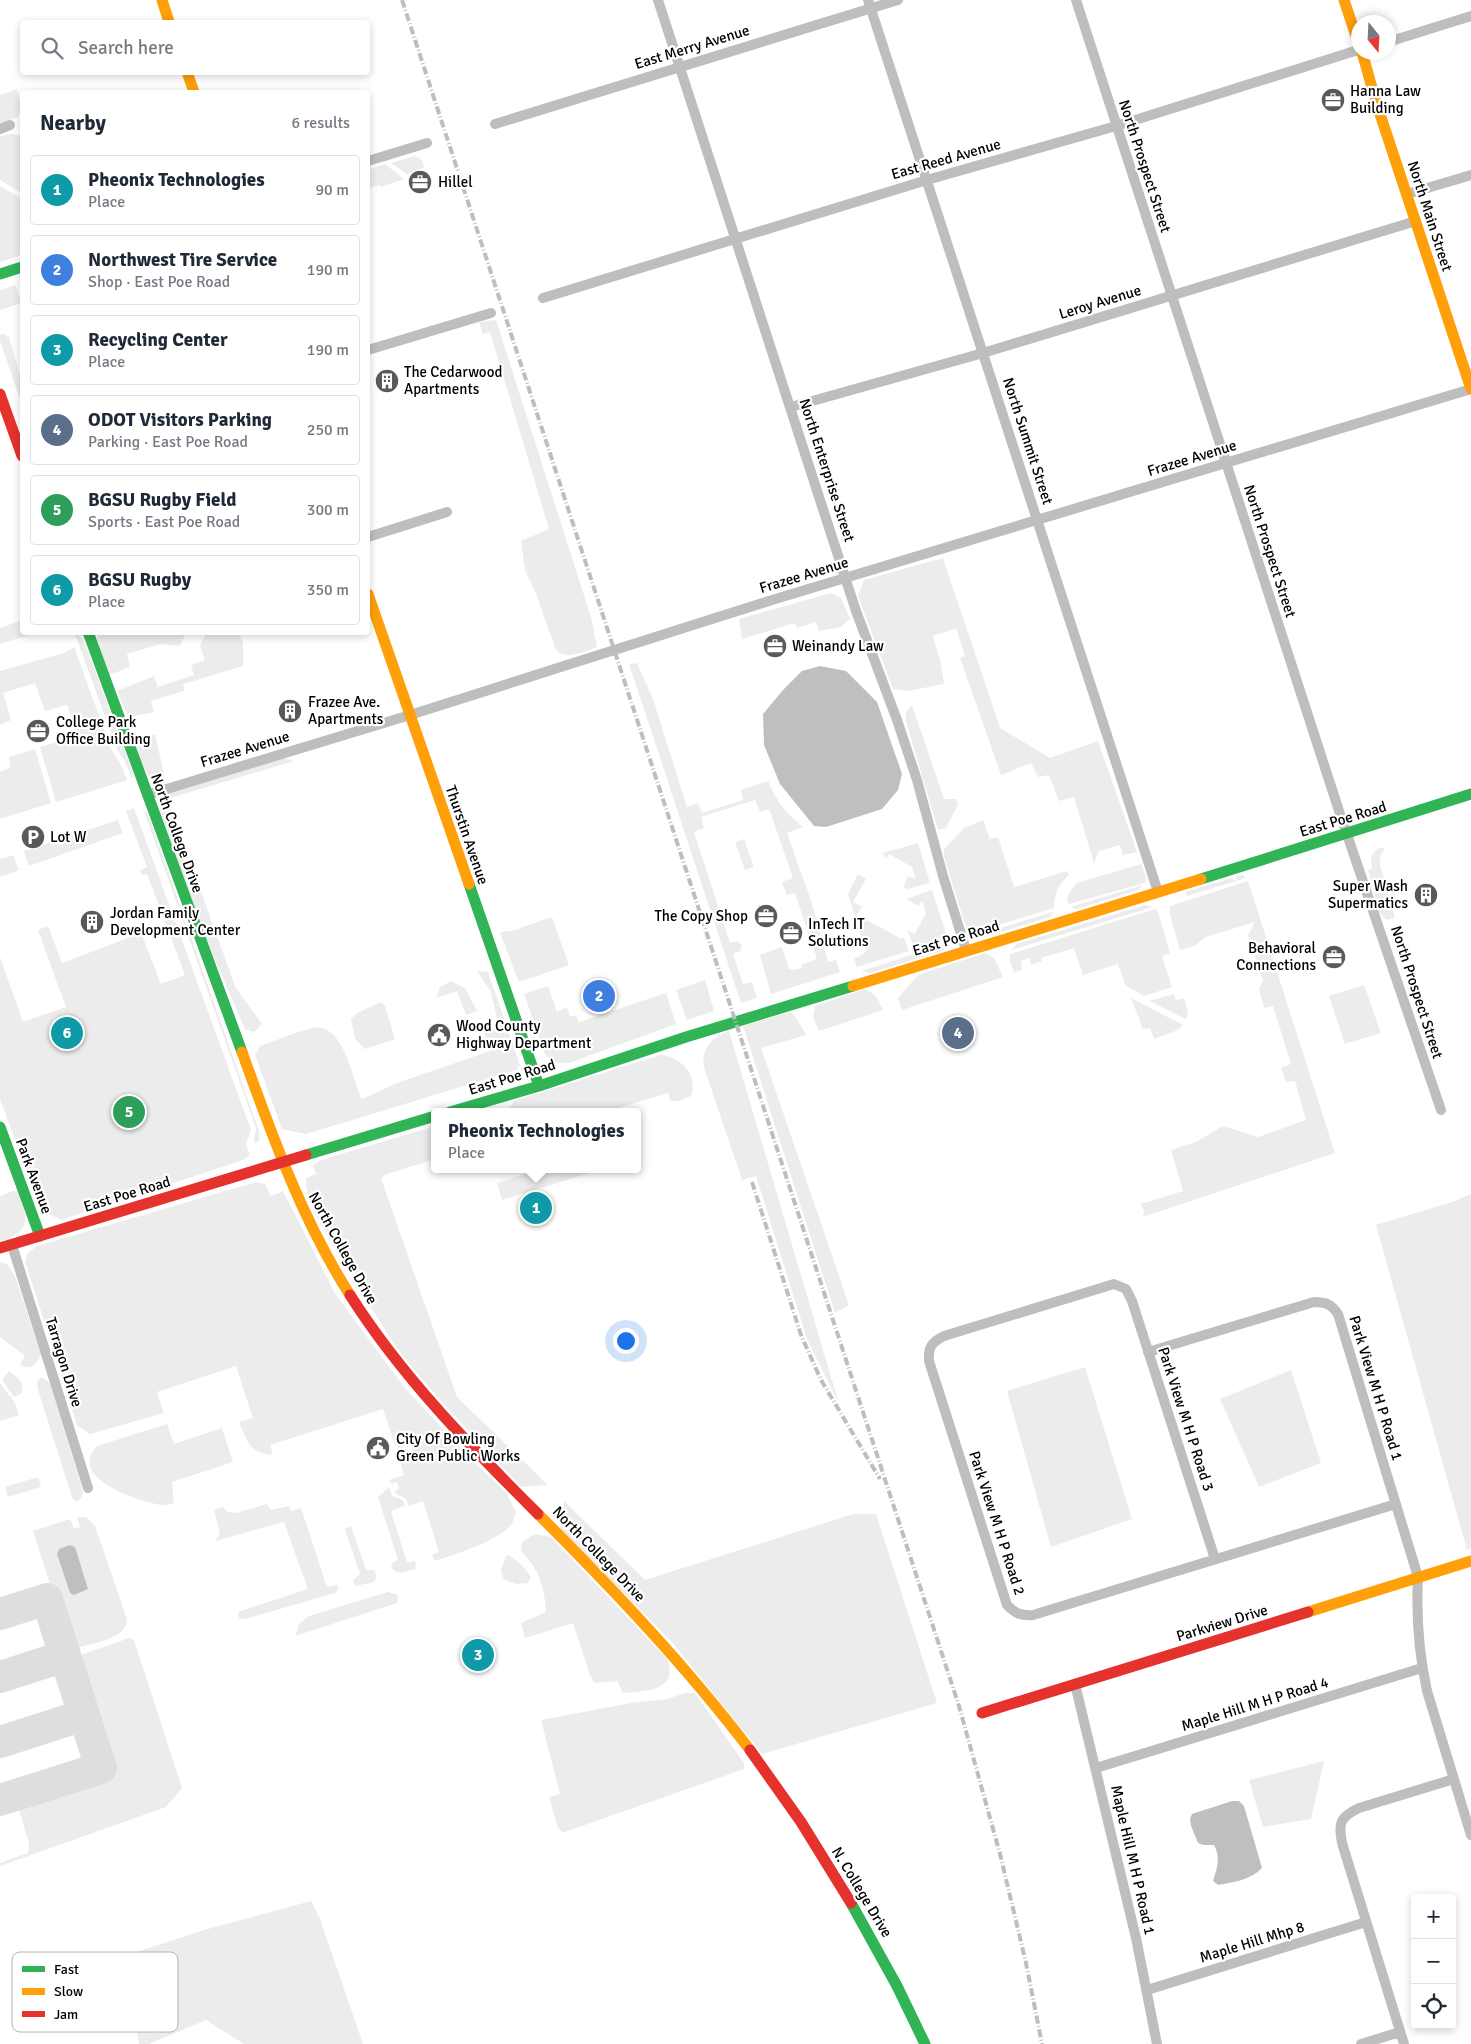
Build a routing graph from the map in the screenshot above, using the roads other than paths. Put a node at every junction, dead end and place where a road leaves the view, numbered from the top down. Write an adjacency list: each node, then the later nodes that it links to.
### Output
1 (162, 0): 8 (street)
2 (658, 0): 13 (street, North Enterprise Street)
3 (898, 0): 6 (street, East Merry Avenue)
4 (1076, 0): 17 (street, North Prospect Street)
5 (1344, 0): 9 (street)
6 (869, 4): 13 (street, East Merry Avenue); 21 (street, North Summit Street)
7 (1471, 16): 10 (street)
8 (169, 20)
9 (1351, 21)
10 (1396, 39)
11 (1351, 52): 17 (street, East Reed Avenue)
12 (1365, 60): 22 (street, North Main Street)
13 (680, 67): 16 (street, East Merry Avenue); 24 (street, North Enterprise Street)
14 (188, 75): 15 (street)
15 (193, 90)
16 (495, 124)
17 (1116, 126): 21 (street, East Reed Avenue); 27 (street, North Prospect Street)
18 (427, 143): 19 (street)
19 (370, 160)
20 (1471, 175): 22 (street)
21 (926, 180): 24 (street, East Reed Avenue); 31 (street, North Summit Street)
22 (1407, 194): 23 (street, North Main Street)
23 (1416, 221): 27 (street, Leroy Avenue); 32 (street, North Main Street)
24 (736, 238): 28 (street, East Reed Avenue); 35 (street, North Enterprise Street)
25 (20, 268): 26 (street)
26 (0, 274)
27 (1172, 296): 31 (street, Leroy Avenue); 37 (street, North Prospect Street)
28 (543, 298)
29 (491, 313): 30 (street)
30 (370, 349)
31 (983, 353): 35 (street, Leroy Avenue); 39 (street, North Summit Street)
32 (1468, 370): 33 (street, North Main Street)
33 (1471, 389): 37 (street, Frazee Avenue)
34 (0, 394): 36 (street)
35 (791, 407): 41 (street, North Enterprise Street)
36 (20, 450)
37 (1226, 464): 39 (street, Frazee Avenue); 47 (street, North Prospect Street)
38 (447, 512): 40 (street)
39 (1037, 520): 41 (street, Frazee Avenue); 48 (street, North Summit Street)
40 (370, 536)
41 (846, 578): 44 (street, Frazee Avenue); 49 (street, North Enterprise Street)
42 (370, 600): 44 (street, Thurstin Avenue)
43 (89, 635): 46 (street, North College Drive)
44 (410, 715): 46 (street, Frazee Avenue); 50 (street, Thurstin Avenue)
45 (1471, 794): 47 (street, East Poe Road)
46 (147, 795): 55 (street, North College Drive)
47 (1347, 834): 48 (street, East Poe Road); 52 (street, North Prospect Street)
48 (1158, 892): 49 (street, East Poe Road)
49 (966, 950): 50 (street, East Poe Road)
50 (539, 1086): 51 (street, East Poe Road)
51 (464, 1108)
52 (1441, 1110)
53 (431, 1117): 55 (street, East Poe Road)
54 (0, 1127): 56 (street, Park Avenue)
55 (283, 1162): 56 (street, East Poe Road); 69 (street, North College Drive)
56 (40, 1236): 57 (street, East Poe Road)
57 (12, 1245): 58 (street, East Poe Road); 61 (street, Tarragon Drive)
58 (0, 1248)
59 (1126, 1290): 60 (street, Park View M H P Road 3); 63 (street, Park View M H P Road 2)
60 (1148, 1352): 62 (street, Park View M H P Road 1); 63 (street, Park View M H P Road 3)
61 (88, 1488)
62 (1396, 1504): 63 (street, Park View M H P Road 2); 65 (street, Park View M H P Road 1)
63 (1215, 1559)
64 (1471, 1561): 65 (street, Parkview Drive)
65 (1418, 1577): 66 (street, Park View M H P Road 1); 67 (street, Parkview Drive)
66 (1422, 1668): 70 (street, Maple Hill M H P Road 4); 71 (street, Park View M H P Road 1)
67 (1075, 1684): 68 (street, Parkview Drive); 70 (street, Maple Hill M H P Road 1)
68 (982, 1713)
69 (761, 1763): 76 (street, N. College Drive)
70 (1096, 1768): 74 (street, Maple Hill M H P Road 1)
71 (1454, 1778): 72 (street, Park View M H P Road 1); 73 (street)
72 (1471, 1835)
73 (1366, 1922): 74 (street, Maple Hill Mhp 8); 75 (street)
74 (1147, 1990): 77 (street, Maple Hill M H P Road 1)
75 (1400, 2032): 78 (street); 79 (street)
76 (925, 2044)
77 (1157, 2044)
78 (1361, 2044)
79 (1404, 2044)

